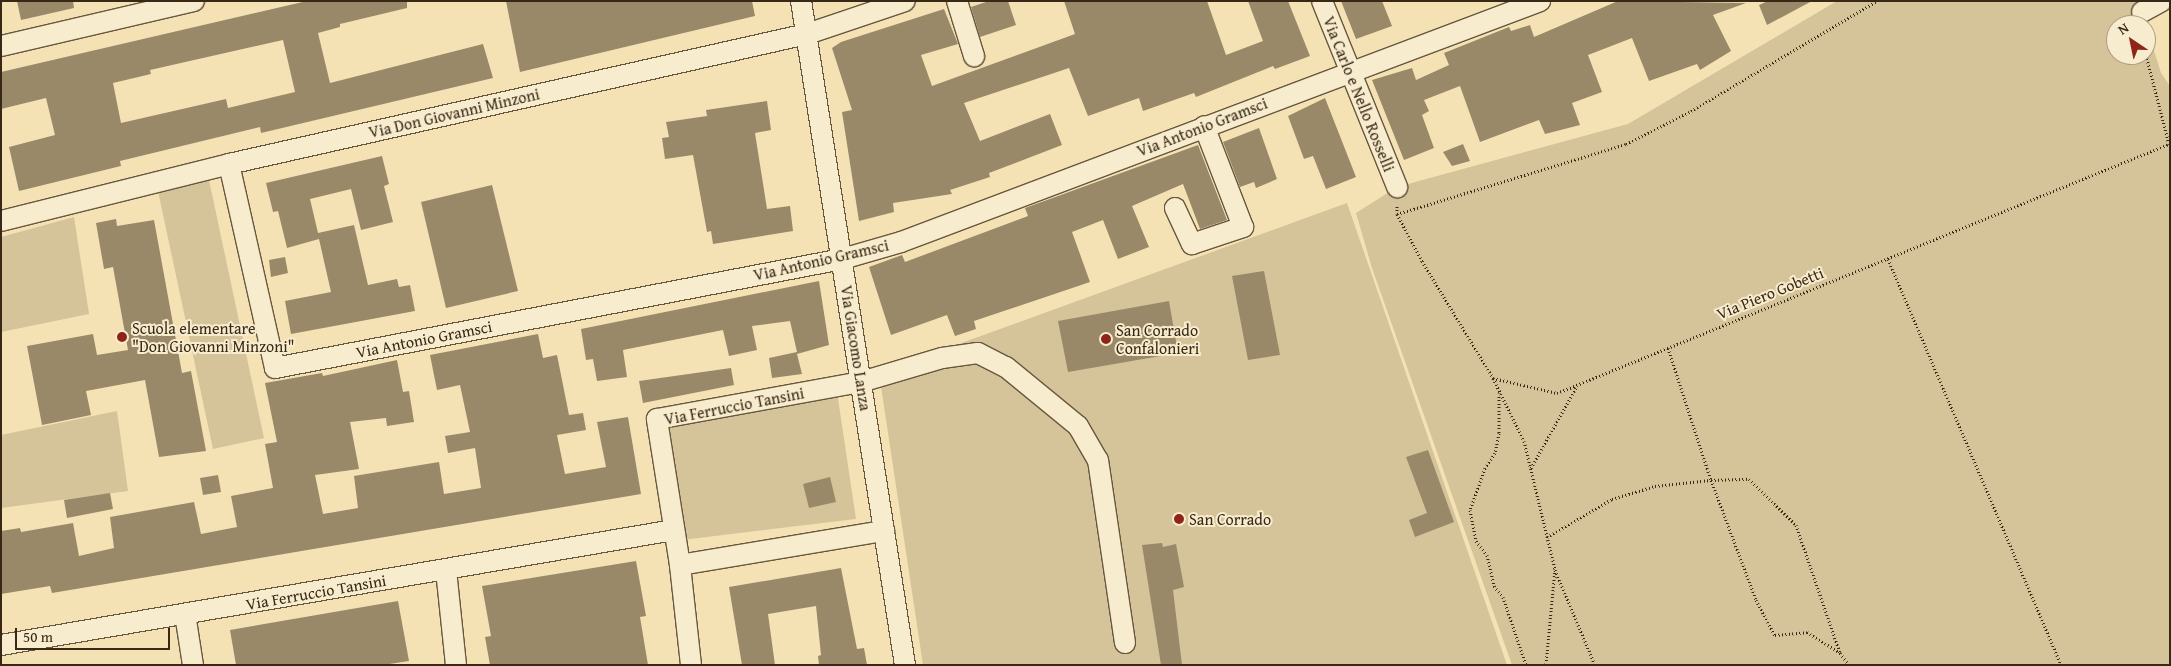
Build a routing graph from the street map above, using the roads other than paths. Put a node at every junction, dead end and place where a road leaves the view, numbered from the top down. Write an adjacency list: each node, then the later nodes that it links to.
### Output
1 (194, 1): 10 (street)
2 (802, 1): 9 (street, Via Giacomo Lanza)
3 (905, 1): 9 (street, Via Don Giovanni Minzoni)
4 (957, 1): 11 (street)
5 (1322, 1): 12 (street, Via Carlo e Nello Rosselli)
6 (1540, 1): 12 (street, Via Antonio Gramsci)
7 (2162, 1): 8 (street)
8 (2142, 12)
9 (807, 34): 14 (street, Via Don Giovanni Minzoni); 18 (street, Via Giacomo Lanza)
10 (1, 46)
11 (974, 56)
12 (1350, 71): 13 (street, Via Antonio Gramsci); 15 (street, Via Carlo e Nello Rosselli)
13 (1204, 126): 16 (street); 18 (street, Via Antonio Gramsci)
14 (229, 164): 17 (street, Via Don Giovanni Minzoni); 18 (street, Via Antonio Gramsci)
15 (1397, 187)
16 (1175, 208)
17 (1, 221)
18 (842, 259): 19 (street, Via Giacomo Lanza)
19 (861, 382): 20 (street, Via Ferruccio Tansini); 21 (street, Via Giacomo Lanza); 25 (street)
20 (674, 530): 22 (street, Via Ferruccio Tansini); 23 (street, Via Ferruccio Tansini)
21 (884, 531): 22 (street); 30 (street, Via Giacomo Lanza)
22 (680, 565): 29 (street, Via Ferruccio Tansini)
23 (446, 570): 24 (street, Via Ferruccio Tansini); 28 (street)
24 (185, 614): 26 (street, Via Ferruccio Tansini); 27 (street)
25 (1125, 643)
26 (1, 646)
27 (193, 665)
28 (456, 665)
29 (691, 665)
30 (905, 665)

